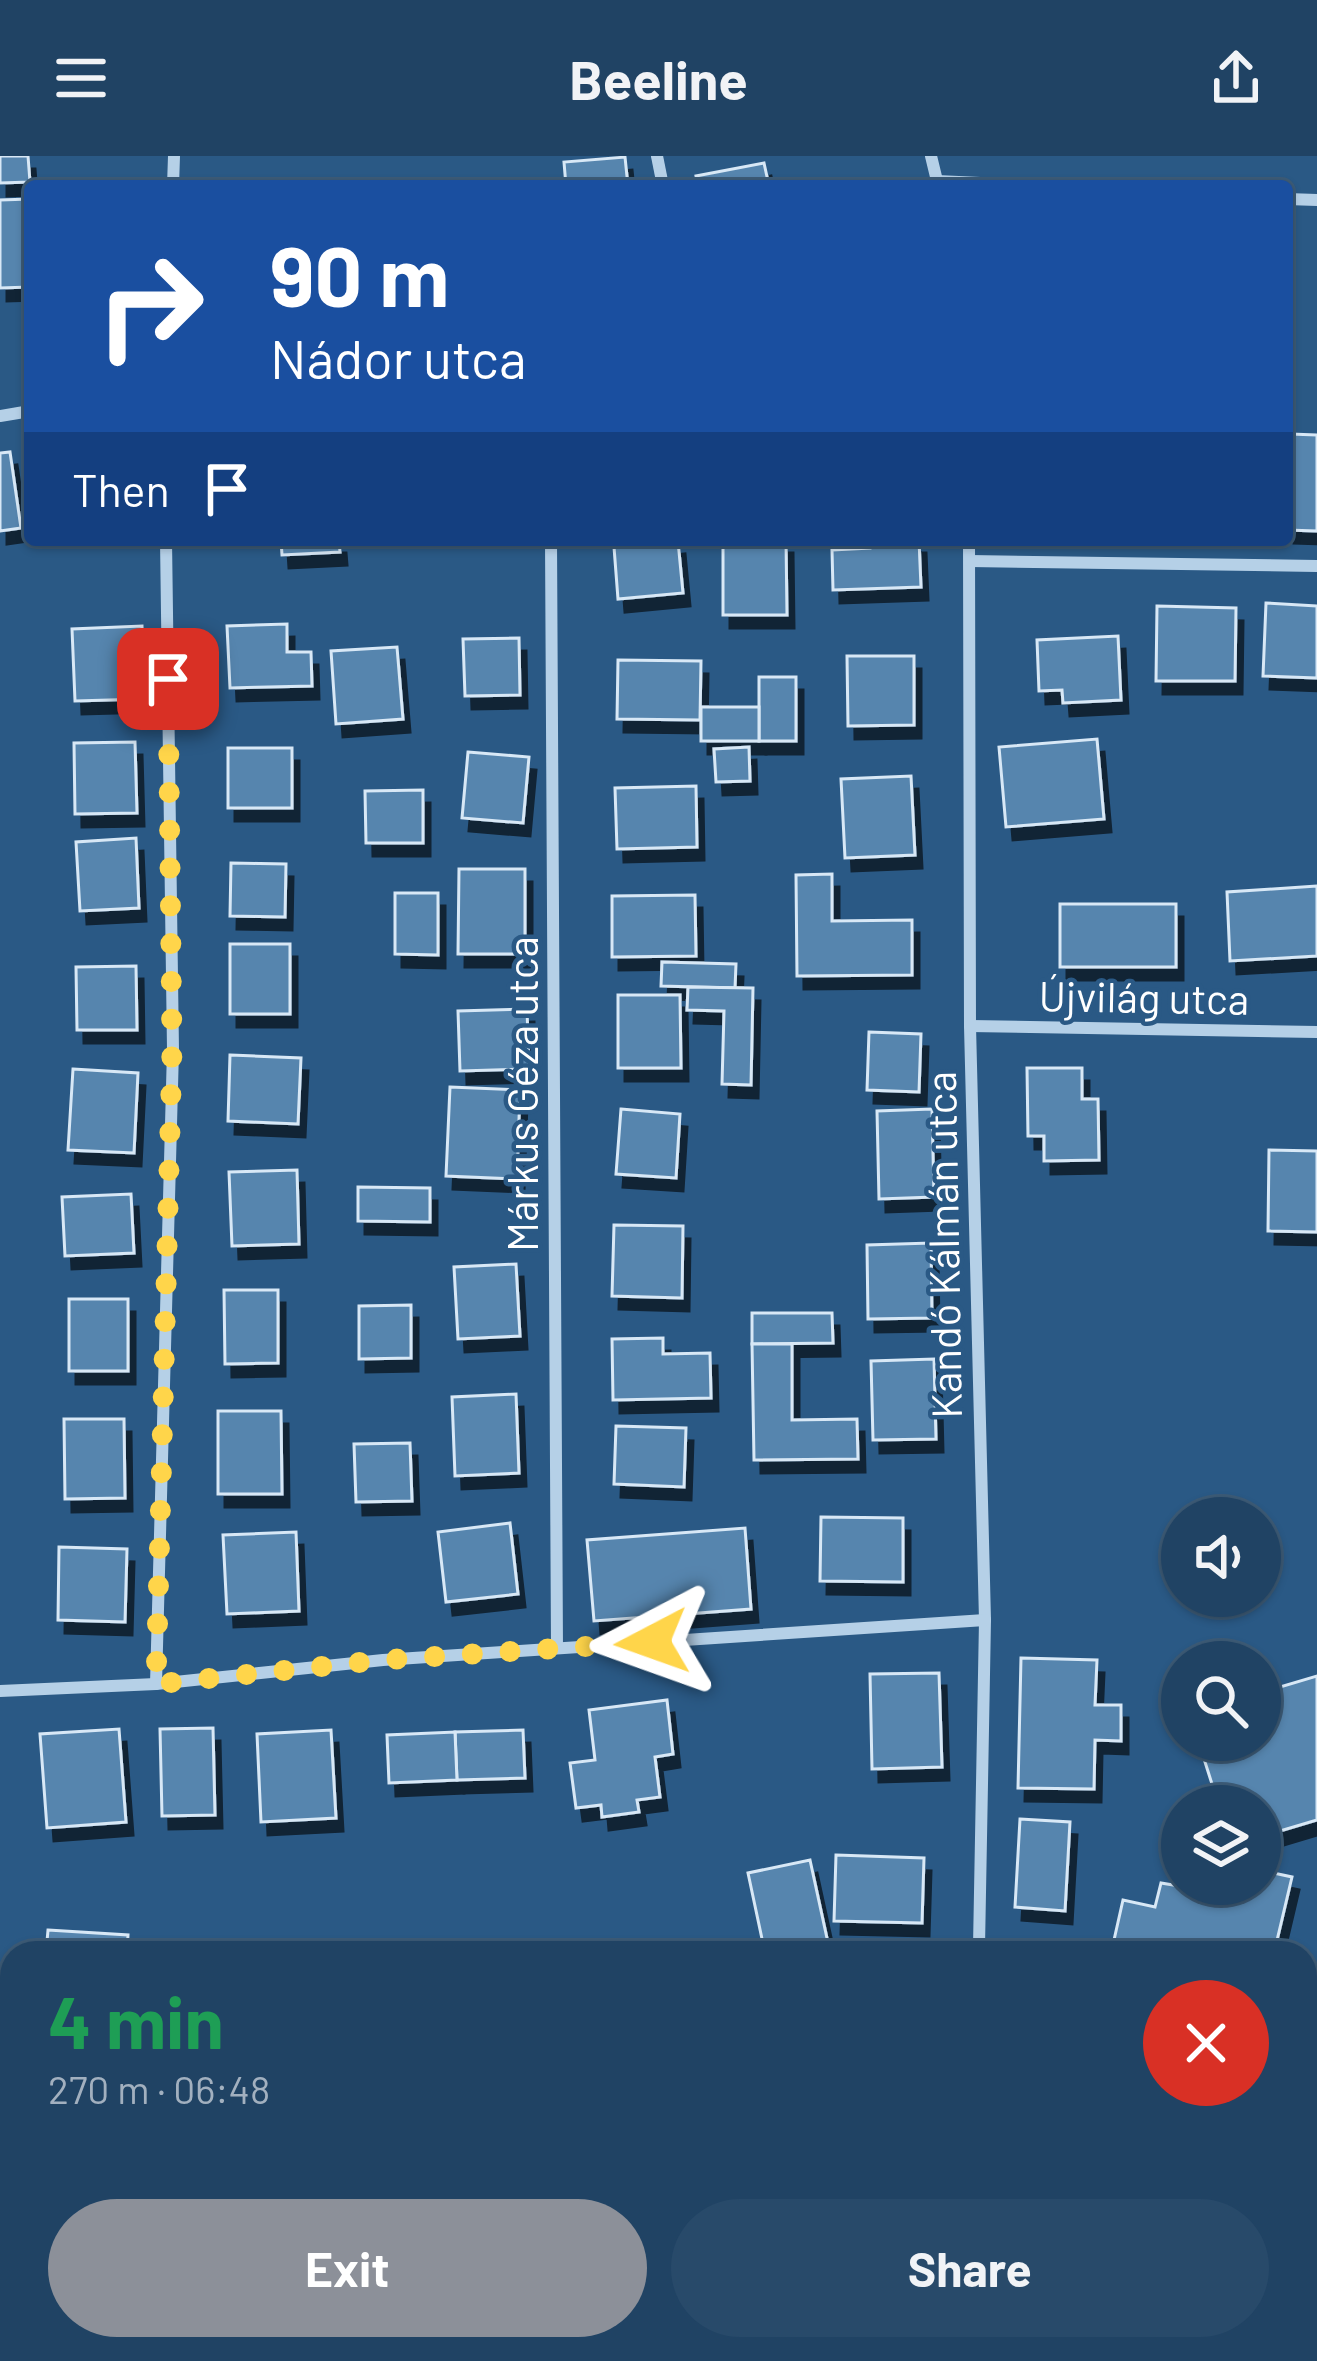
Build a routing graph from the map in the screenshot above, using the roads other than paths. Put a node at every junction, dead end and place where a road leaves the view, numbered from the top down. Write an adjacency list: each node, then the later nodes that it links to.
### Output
1 (166, 546): 10 (street)
2 (551, 546): 9 (street, Márkus Géza utca)
3 (969, 546): 4 (street, Kandó Kálmán utca)
4 (970, 561): 5 (street); 6 (street, Kandó Kálmán utca)
5 (1317, 566)
6 (970, 1026): 7 (street, Újvilág utca); 8 (street, Kandó Kálmán utca)
7 (1317, 1032)
8 (985, 1620): 9 (street); 12 (street, Kandó Kálmán utca)
9 (557, 1648): 10 (street)
10 (156, 1684): 11 (street)
11 (0, 1691)
12 (984, 1941)

